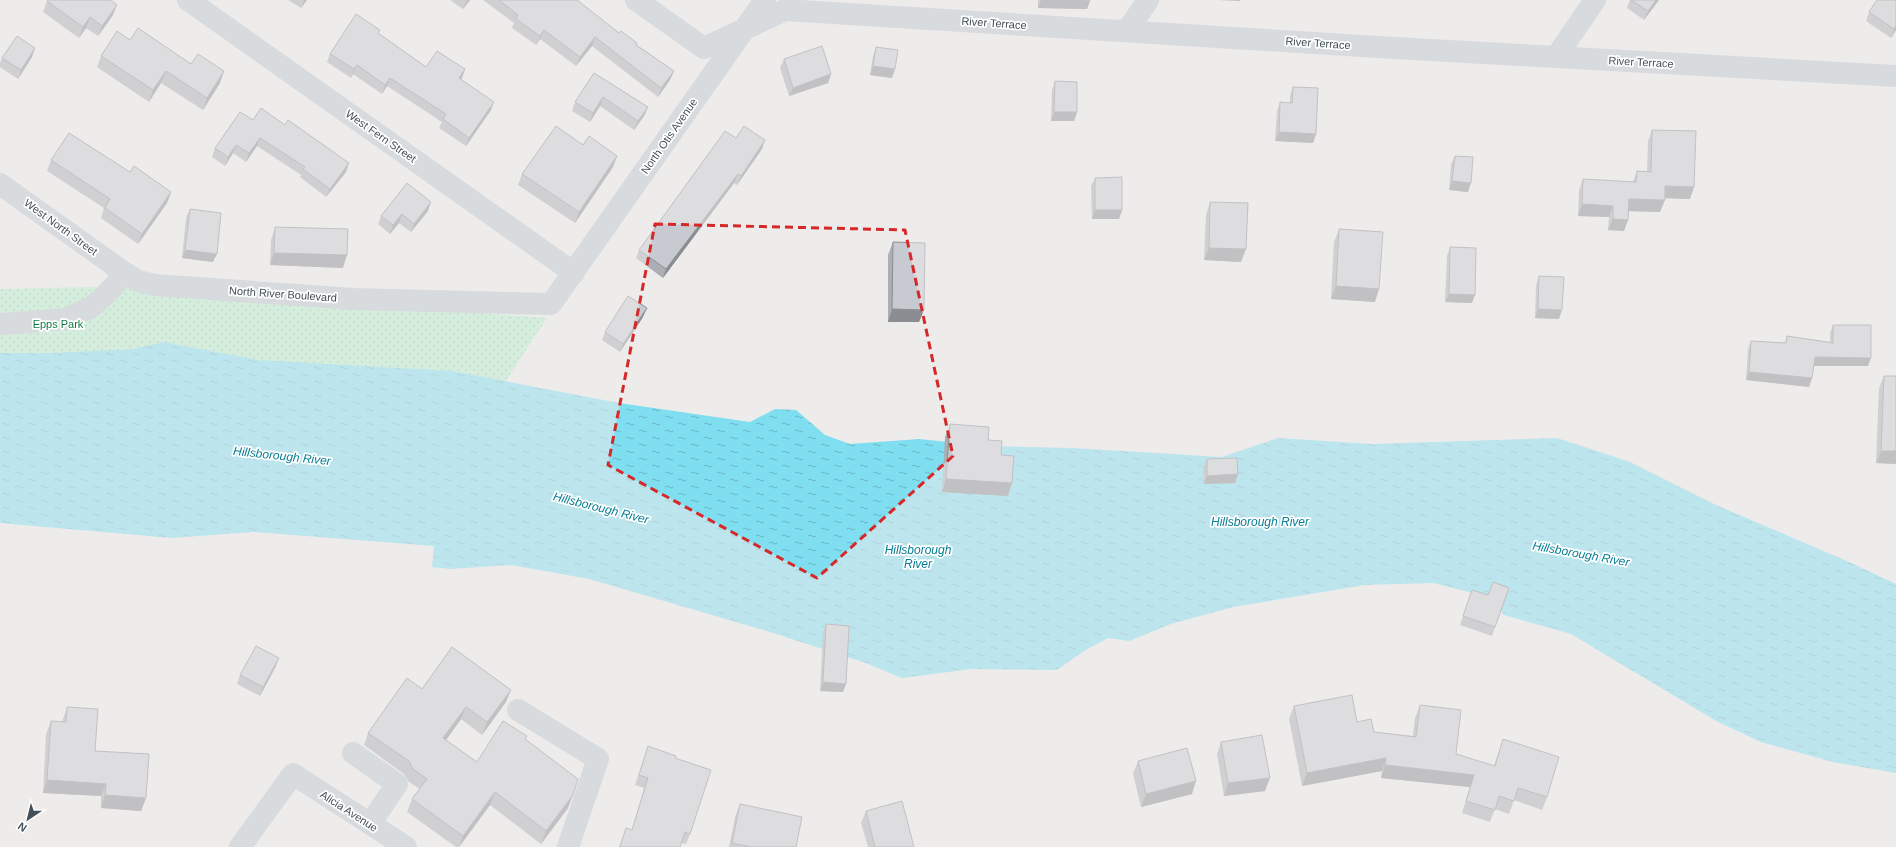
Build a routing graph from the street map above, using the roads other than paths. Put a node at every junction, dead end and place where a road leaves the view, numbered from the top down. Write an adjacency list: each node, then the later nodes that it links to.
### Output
1 (188, 0): 12 (street, West Fern Street)
2 (636, 0): 6 (street, River Terrace)
3 (765, 0): 6 (street, North Otis Avenue)
4 (1148, 0): 7 (street)
5 (1595, 0): 8 (street)
6 (744, 30): 7 (street, River Terrace); 12 (street, North Otis Avenue)
7 (1127, 31): 8 (street, River Terrace)
8 (1556, 57): 9 (street, River Terrace)
9 (1896, 76)
10 (0, 184): 11 (street, West North Street)
11 (122, 271): 12 (street, North River Boulevard); 13 (street)
12 (574, 273)
13 (0, 324)
14 (518, 710): 19 (street)
15 (353, 753): 16 (street)
16 (370, 824): 17 (street, Alicia Avenue); 18 (street, Alicia Avenue)
17 (240, 847)
18 (406, 847)
19 (568, 847)

